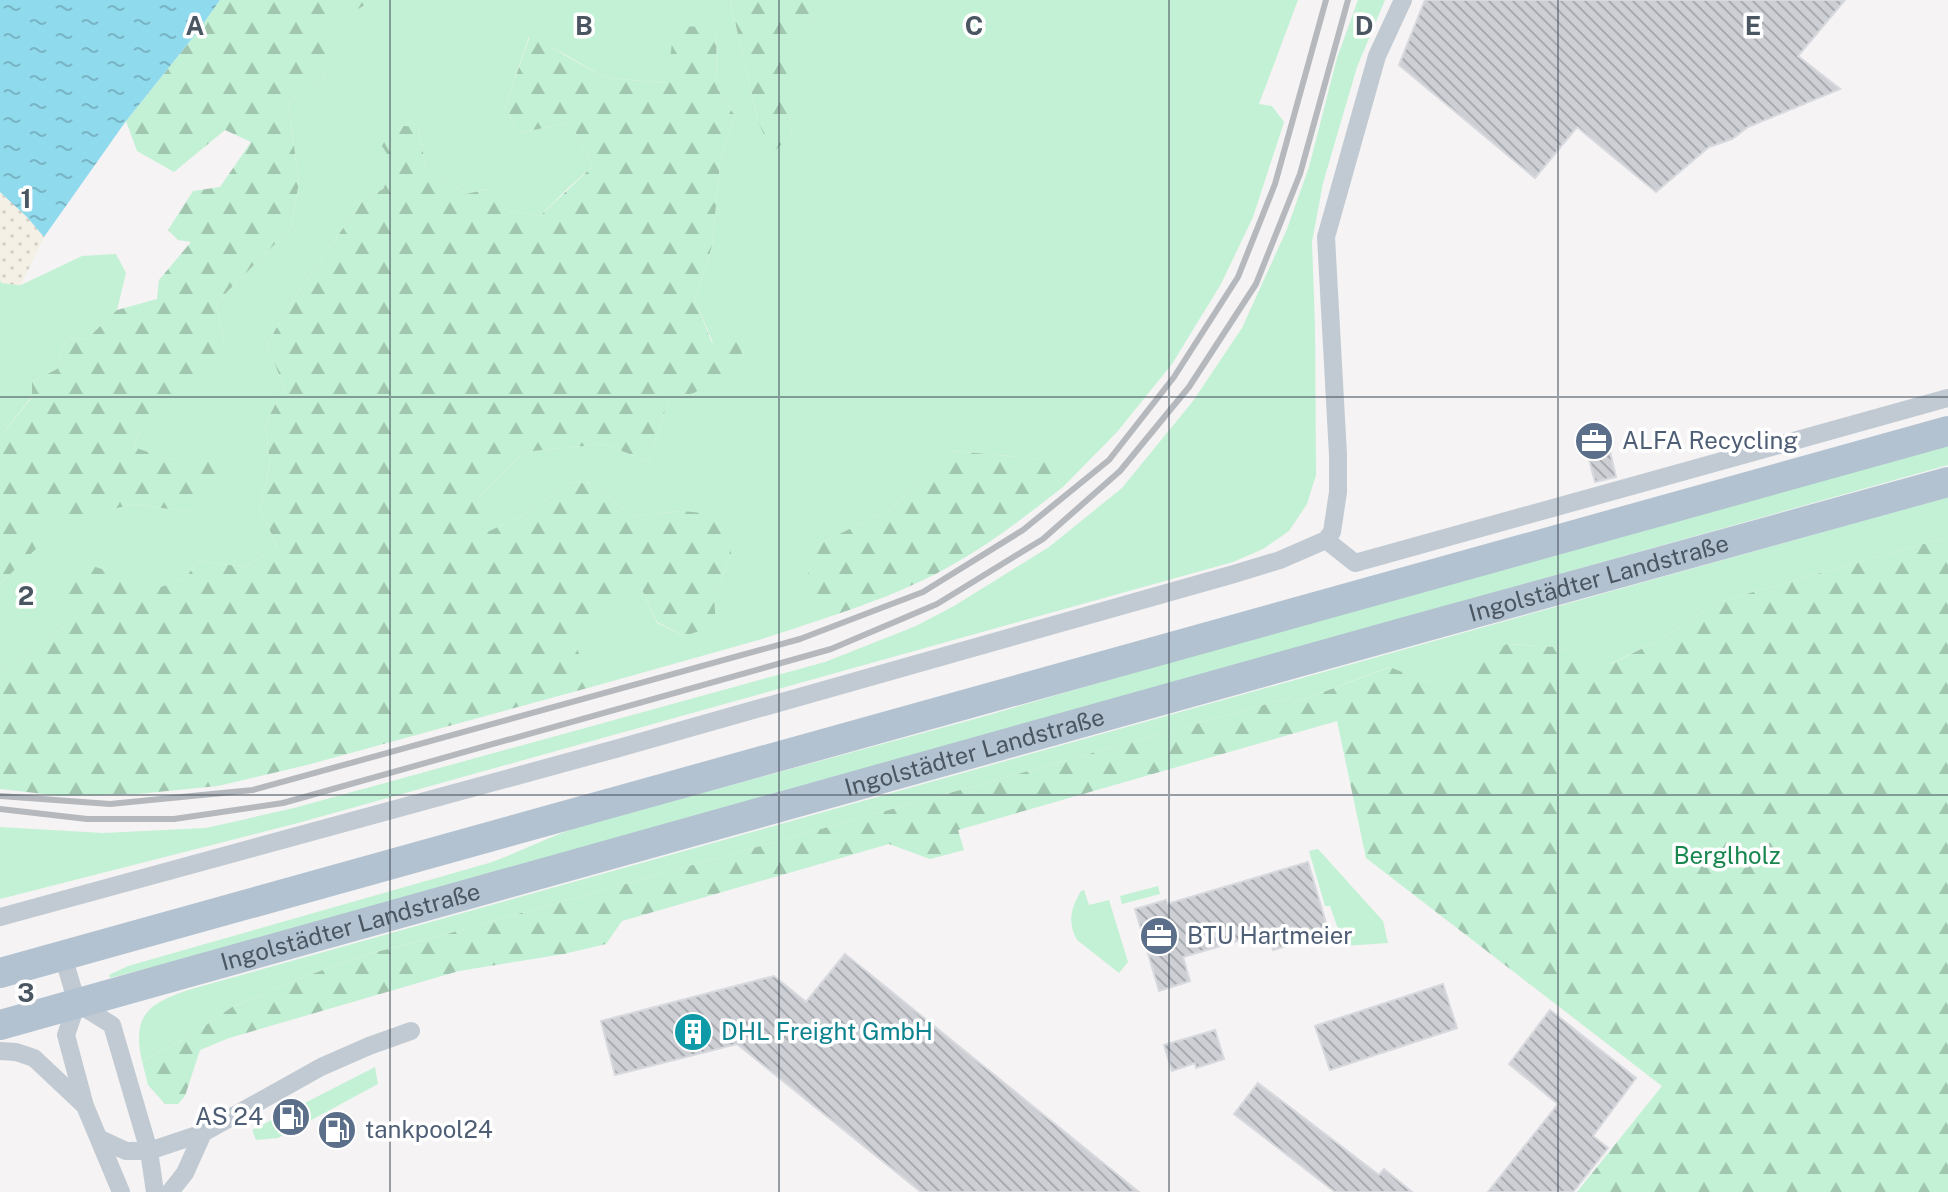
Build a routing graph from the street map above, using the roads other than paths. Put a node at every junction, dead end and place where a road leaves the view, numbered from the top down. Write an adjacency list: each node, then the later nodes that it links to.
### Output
1 (1403, 0): 5 (street)
2 (1948, 398): 5 (street)
3 (1948, 431): 7 (main road, Ingolstädter Landstraße)
4 (1948, 482): 9 (main road, Ingolstädter Landstraße)
5 (1326, 540): 6 (street)
6 (0, 917)
7 (63, 956): 8 (main road, Ingolstädter Landstraße); 9 (street)
8 (0, 973)
9 (77, 1003): 10 (main road, Ingolstädter Landstraße); 13 (street); 16 (street)
10 (0, 1025)
11 (411, 1031): 14 (street)
12 (0, 1051): 13 (street)
13 (85, 1106): 15 (street)
14 (203, 1133): 16 (street); 19 (street)
15 (100, 1139): 16 (street); 17 (street)
16 (149, 1151): 18 (street)
17 (121, 1192)
18 (155, 1192)
19 (170, 1192)

